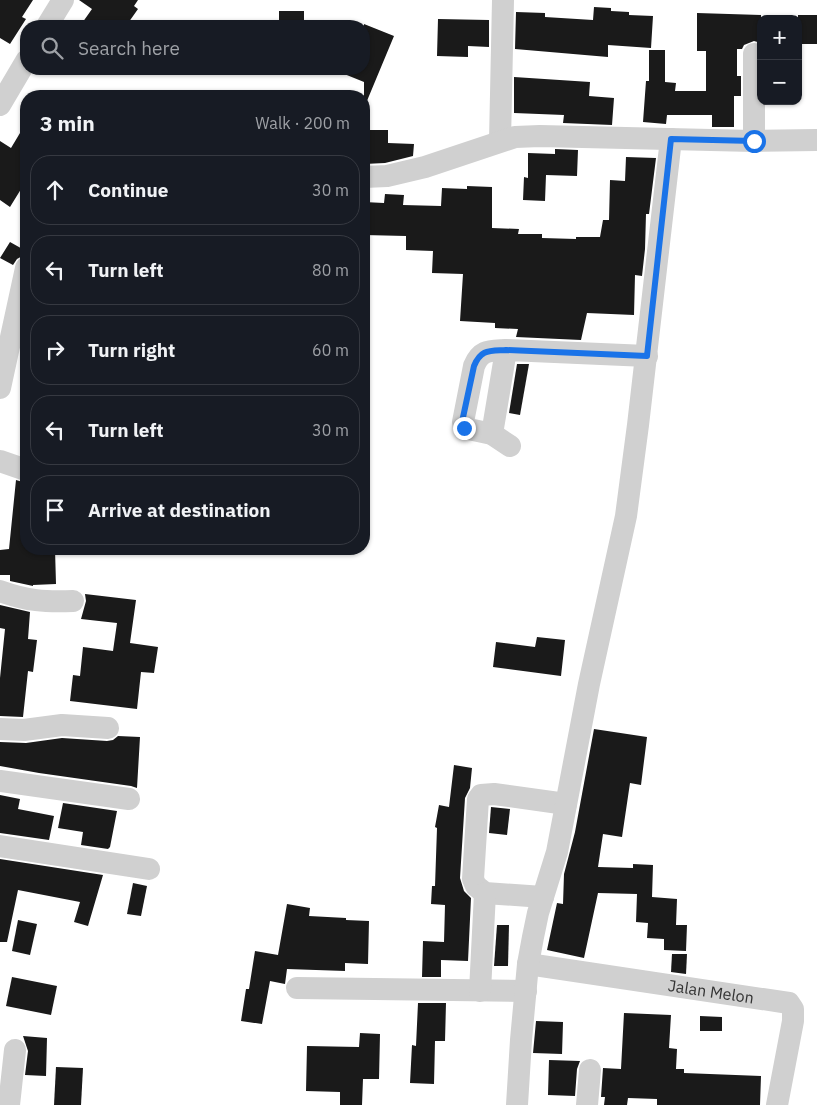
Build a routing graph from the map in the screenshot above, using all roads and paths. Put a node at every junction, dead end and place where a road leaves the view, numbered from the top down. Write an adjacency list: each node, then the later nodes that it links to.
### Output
1 (63, 0): 3 (street)
2 (504, 0): 9 (street)
3 (51, 20)
4 (754, 54): 10 (street)
5 (20, 71): 6 (street)
6 (0, 105)
7 (671, 139): 9 (street); 10 (street); 15 (street)
8 (817, 140): 10 (street)
9 (500, 141): 11 (street)
10 (754, 141)
11 (370, 177)
12 (20, 305): 14 (street)
13 (506, 350): 13 (street); 15 (street)
14 (12, 355): 16 (street)
15 (647, 356): 25 (street)
16 (0, 388)
17 (0, 461): 18 (street)
18 (20, 468)
19 (0, 591): 20 (street)
20 (73, 601)
21 (108, 728): 22 (street)
22 (0, 729)
23 (0, 781): 24 (street)
24 (130, 799)
25 (566, 804): 28 (street); 29 (street)
26 (0, 846): 27 (street)
27 (149, 869)
28 (485, 892): 29 (street); 32 (street)
29 (543, 897): 30 (street)
30 (528, 964): 33 (street); 39 (street, Jalan Melon)
31 (297, 988): 32 (street)
32 (480, 991): 33 (street)
33 (526, 991): 37 (street)
34 (16, 1050): 36 (street)
35 (590, 1070): 38 (street)
36 (9, 1105)
37 (517, 1105)
38 (588, 1105)
39 (777, 1105)

